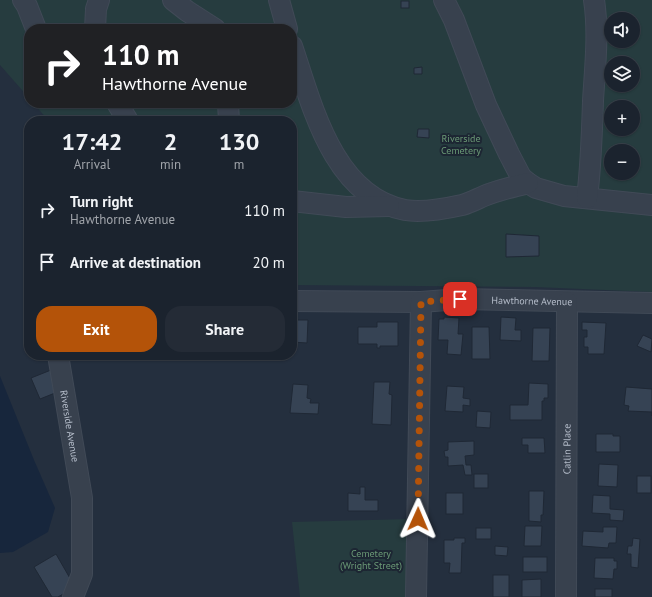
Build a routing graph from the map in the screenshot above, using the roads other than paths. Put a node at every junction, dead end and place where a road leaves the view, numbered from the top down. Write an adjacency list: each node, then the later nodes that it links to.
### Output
1 (23, 0): 7 (street)
2 (99, 0): 8 (street)
3 (173, 0): 9 (street)
4 (278, 0): 10 (street)
5 (444, 0): 12 (street)
6 (594, 0): 13 (street)
7 (34, 24)
8 (95, 24)
9 (207, 24)
10 (285, 24)
11 (297, 60): 16 (street)
12 (528, 183): 13 (street); 16 (street)
13 (587, 198): 15 (street)
14 (297, 202): 16 (street)
15 (652, 205)
16 (389, 206)
17 (297, 301): 18 (street, Hawthorne Avenue)
18 (421, 302): 19 (street, Hawthorne Avenue); 23 (street)
19 (567, 302): 20 (street, Hawthorne Avenue); 24 (street, Catlin Place)
20 (652, 303)
21 (59, 360): 22 (street, Riverside Avenue)
22 (73, 597)
23 (416, 597)
24 (566, 597)

